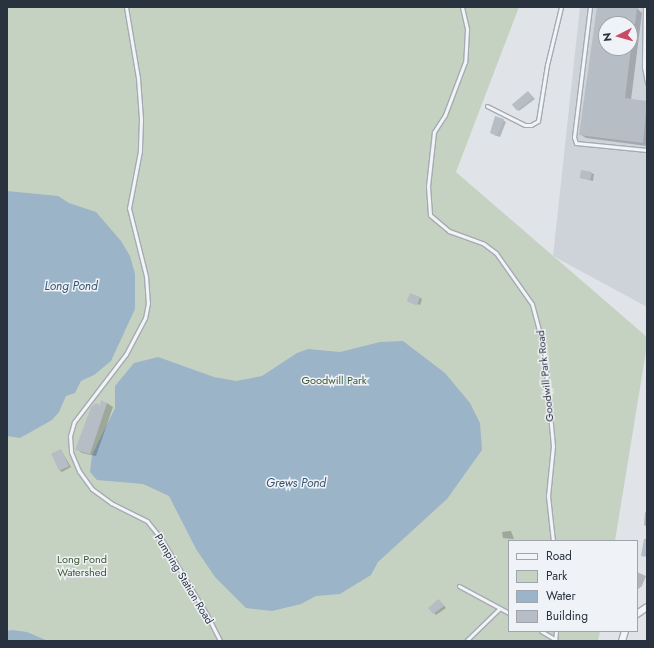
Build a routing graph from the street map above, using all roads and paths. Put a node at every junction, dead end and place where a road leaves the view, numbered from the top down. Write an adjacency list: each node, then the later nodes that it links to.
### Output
1 (126, 7): 16 (lane, Pumping Station Road)
2 (462, 7): 9 (lane, Goodwill Park Road)
3 (561, 7): 7 (lane)
4 (590, 7): 8 (lane)
5 (645, 7): 6 (lane)
6 (647, 84)
7 (486, 106)
8 (647, 150)
9 (552, 540)
10 (459, 586): 12 (lane)
11 (647, 607): 14 (street)
12 (500, 608): 13 (lane); 17 (lane)
13 (508, 612)
14 (638, 613)
15 (542, 632): 18 (lane)
16 (220, 641)
17 (466, 641)
18 (556, 641)

